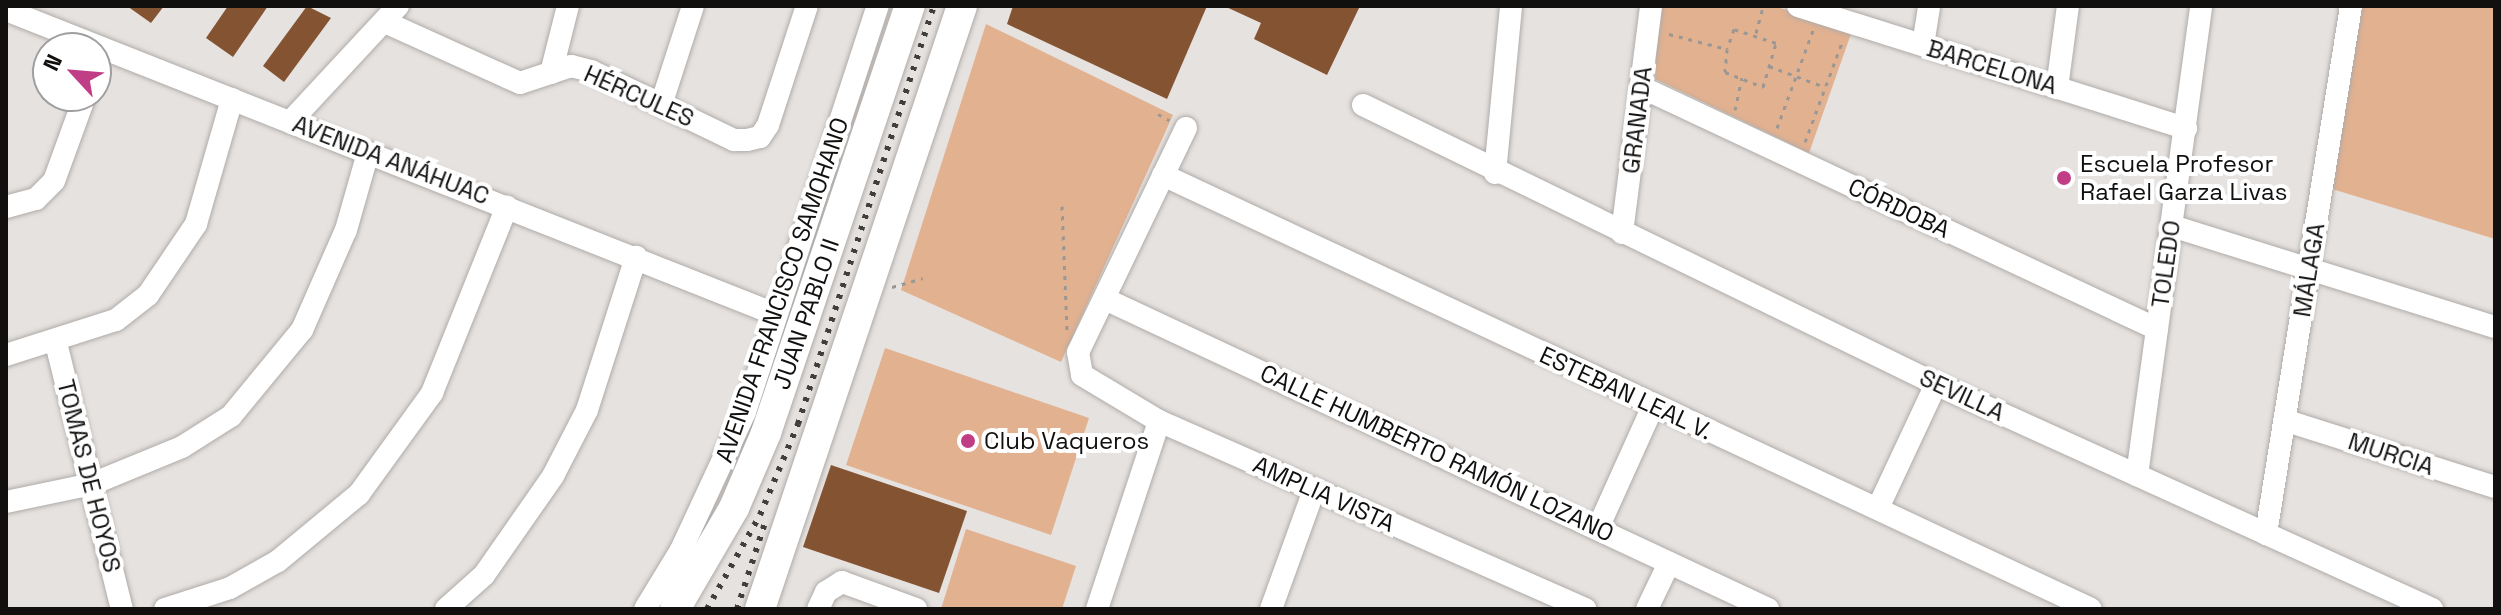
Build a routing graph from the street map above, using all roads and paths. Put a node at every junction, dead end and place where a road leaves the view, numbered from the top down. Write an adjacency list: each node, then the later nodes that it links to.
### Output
1 (568, 6): 25 (street)
2 (693, 6): 32 (street)
3 (807, 6): 32 (street, HÉRCULES)
4 (878, 6): 56 (street, AVENIDA FRANCISCO SAMOHANO)
5 (910, 6): 79 (main road, JUAN PABLO II)
6 (962, 6): 54 (main road)
7 (1511, 6): 44 (street)
8 (1651, 6): 28 (street, GRANADA)
9 (1763, 6): 20 (path)
10 (1929, 6): 21 (street)
11 (2068, 6): 30 (street)
12 (2201, 6): 41 (street, TOLEDO)
13 (2351, 6): 52 (street, MÁLAGA)
14 (6, 10): 18 (street, AVENIDA ANÁHUAC)
15 (1807, 13): 21 (street, BARCELONA); 26 (path)
16 (392, 15): 25 (street, HÉRCULES); 38 (street)
17 (1847, 30): 29 (path)
18 (51, 32)
19 (1666, 33): 22 (path)
20 (1756, 35): 22 (path); 24 (path)
21 (1923, 45): 30 (street, BARCELONA)
22 (1727, 49): 27 (path)
23 (112, 59): 31 (street, AVENIDA ANÁHUAC)
24 (1769, 66): 26 (path); 27 (path)
25 (551, 73): 32 (street, HÉRCULES)
26 (1798, 76): 29 (path); 42 (path)
27 (1742, 78): 36 (path)
28 (1641, 87): 50 (street, GRANADA); 58 (street, CÓRDOBA)
29 (1825, 87): 42 (path)
30 (2057, 88): 41 (street, BARCELONA)
31 (232, 99): 38 (street, AVENIDA ANÁHUAC); 59 (street)
32 (661, 105)
33 (1363, 105): 44 (street, SEVILLA)
34 (1723, 106): 36 (path)
35 (79, 112): 48 (street)
36 (1735, 112): 37 (path)
37 (1749, 118)
38 (291, 121): 43 (street, AVENIDA ANÁHUAC)
39 (1762, 125): 42 (path)
40 (1186, 128): 45 (street)
41 (2186, 128): 49 (street, TOLEDO)
42 (1776, 132)
43 (368, 153): 46 (street, AVENIDA ANÁHUAC); 67 (street)
44 (1495, 173): 50 (street, SEVILLA)
45 (1163, 175): 55 (street); 63 (street, ESTEBAN LEAL V.)
46 (507, 206): 51 (street, AVENIDA ANÁHUAC); 76 (street)
47 (1062, 206): 61 (path)
48 (6, 207)
49 (2172, 226): 52 (street); 58 (street, TOLEDO)
50 (1622, 233): 62 (street, SEVILLA)
51 (636, 257): 56 (street, AVENIDA ANÁHUAC); 77 (street)
52 (2309, 265): 57 (street); 65 (street, MÁLAGA)
53 (923, 278): 54 (path)
54 (871, 283): 80 (main road)
55 (1105, 299): 61 (street); 72 (street, CALLE HUMBERTO RAMÓN LOZANO)
56 (775, 314): 78 (street, AVENIDA FRANCISCO SAMOHANO)
57 (2495, 327)
58 (2157, 329): 66 (street, TOLEDO)
59 (56, 343): 60 (street); 67 (street, TOMAS DE HOYOS)
60 (6, 355)
61 (1078, 357): 64 (street, AMPLIA VISTA)
62 (1936, 384): 66 (street, SEVILLA); 71 (street)
63 (1653, 406): 71 (street, ESTEBAN LEAL V.); 72 (street)
64 (1159, 421): 69 (street, AMPLIA VISTA); 83 (street)
65 (2287, 421): 68 (street, MURCIA); 73 (street, MÁLAGA)
66 (2137, 475): 73 (street, SEVILLA)
67 (92, 484): 70 (street); 75 (street, TOMAS DE HOYOS)
68 (2495, 487)
69 (1314, 490): 84 (street); 85 (street, AMPLIA VISTA)
70 (6, 502)
71 (1878, 508): 88 (street, ESTEBAN LEAL V.)
72 (1598, 528): 74 (street, CALLE HUMBERTO RAMÓN LOZANO)
73 (2266, 534): 89 (street, SEVILLA)
74 (1669, 563): 86 (street); 87 (street, CALLE HUMBERTO RAMÓN LOZANO)
75 (122, 609)
76 (165, 609)
77 (446, 609)
78 (645, 609)
79 (675, 609)
80 (760, 609)
81 (818, 609): 82 (street)
82 (916, 609)
83 (1097, 609)
84 (1271, 609)
85 (1585, 609)
86 (1647, 609)
87 (1768, 609)
88 (2091, 609)
89 (2432, 609)

